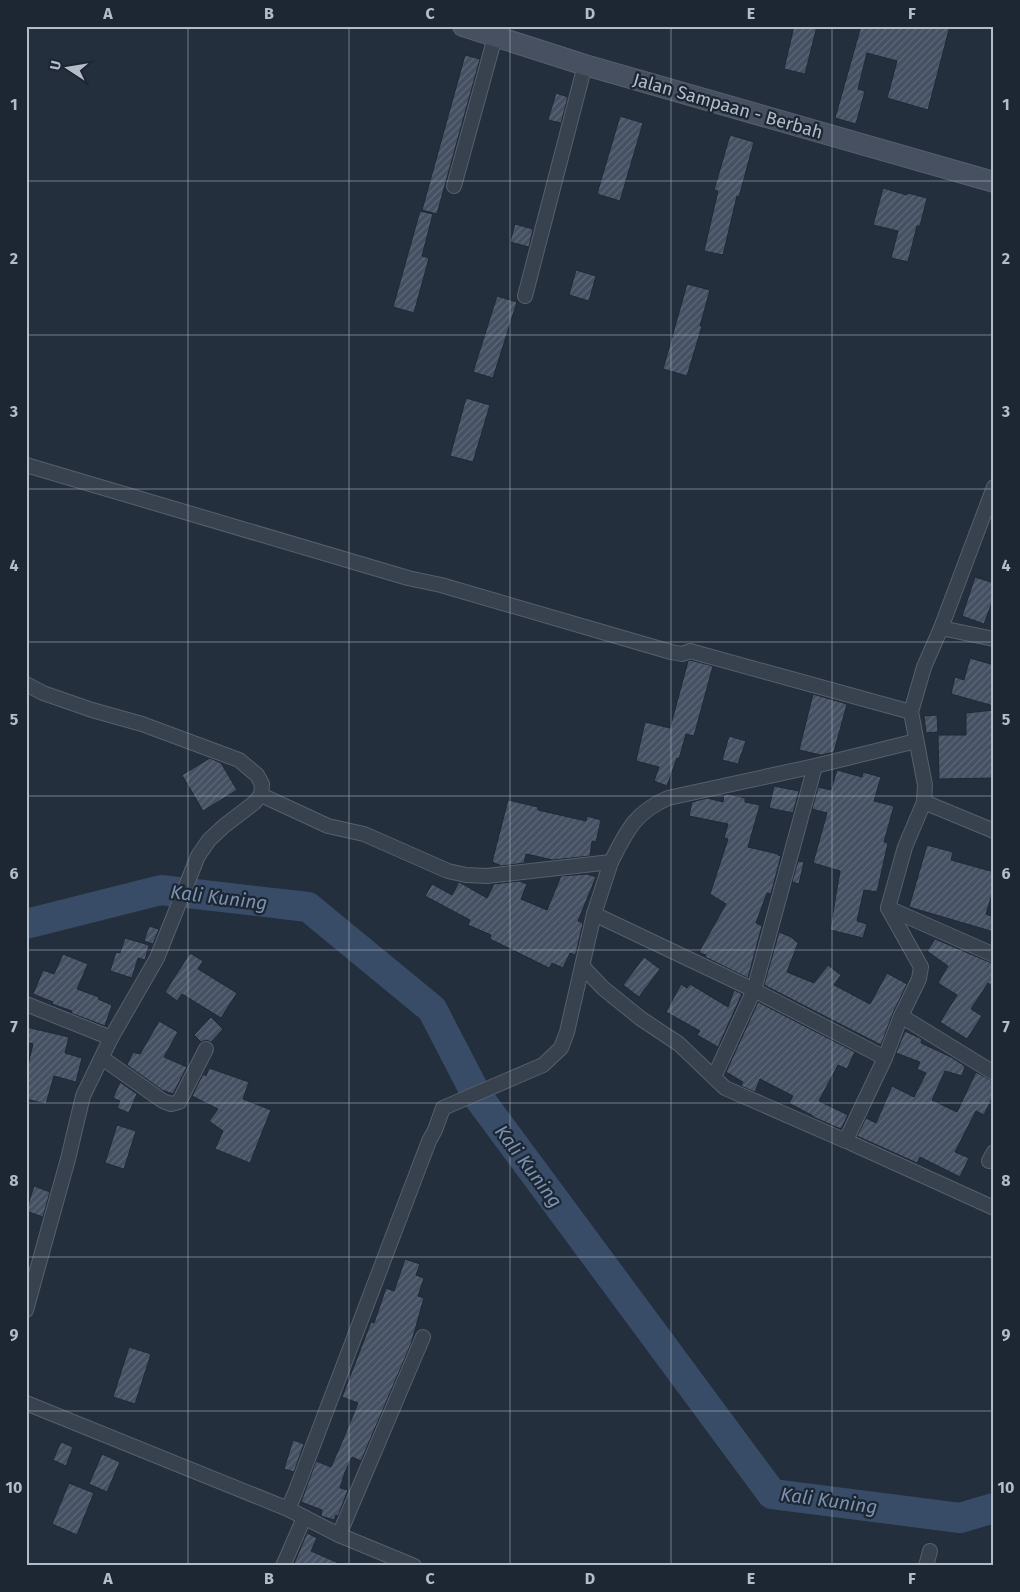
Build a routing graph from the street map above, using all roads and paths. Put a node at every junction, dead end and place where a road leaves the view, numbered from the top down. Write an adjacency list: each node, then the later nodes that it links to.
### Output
1 (463, 26): 2 (main road, Jalan Sampaan - Berbah)
2 (494, 37): 3 (main road, Jalan Sampaan - Berbah); 5 (street)
3 (586, 65): 4 (main road, Jalan Sampaan - Berbah); 6 (street)
4 (994, 182)
5 (454, 186)
6 (524, 296)
7 (26, 465): 12 (street)
8 (994, 487): 9 (street)
9 (941, 628): 10 (street); 12 (street)
10 (994, 639)
11 (26, 684): 15 (street)
12 (912, 712): 13 (street)
13 (916, 741): 14 (street); 16 (street)
14 (815, 766): 18 (street); 23 (street)
15 (261, 795): 18 (street); 26 (street)
16 (924, 802): 17 (street); 19 (street)
17 (994, 831)
18 (611, 862): 20 (street)
19 (888, 908): 21 (street); 25 (street)
20 (594, 914): 22 (street); 23 (street)
21 (993, 954)
22 (582, 966): 31 (street); 37 (street)
23 (754, 990): 29 (street); 31 (street)
24 (26, 1004): 26 (street)
25 (901, 1016): 29 (street); 30 (street)
26 (111, 1038): 28 (street)
27 (206, 1049): 28 (street)
28 (102, 1058): 34 (street)
29 (885, 1058): 32 (street)
30 (994, 1073)
31 (714, 1077): 32 (street)
32 (846, 1141): 33 (street)
33 (994, 1208)
34 (26, 1310)
35 (423, 1337): 39 (street)
36 (26, 1403): 37 (street)
37 (288, 1509): 38 (street)
38 (304, 1518): 39 (street); 41 (street)
39 (339, 1534): 42 (street)
40 (930, 1551): 43 (street)
41 (283, 1566)
42 (414, 1566)
43 (926, 1566)

